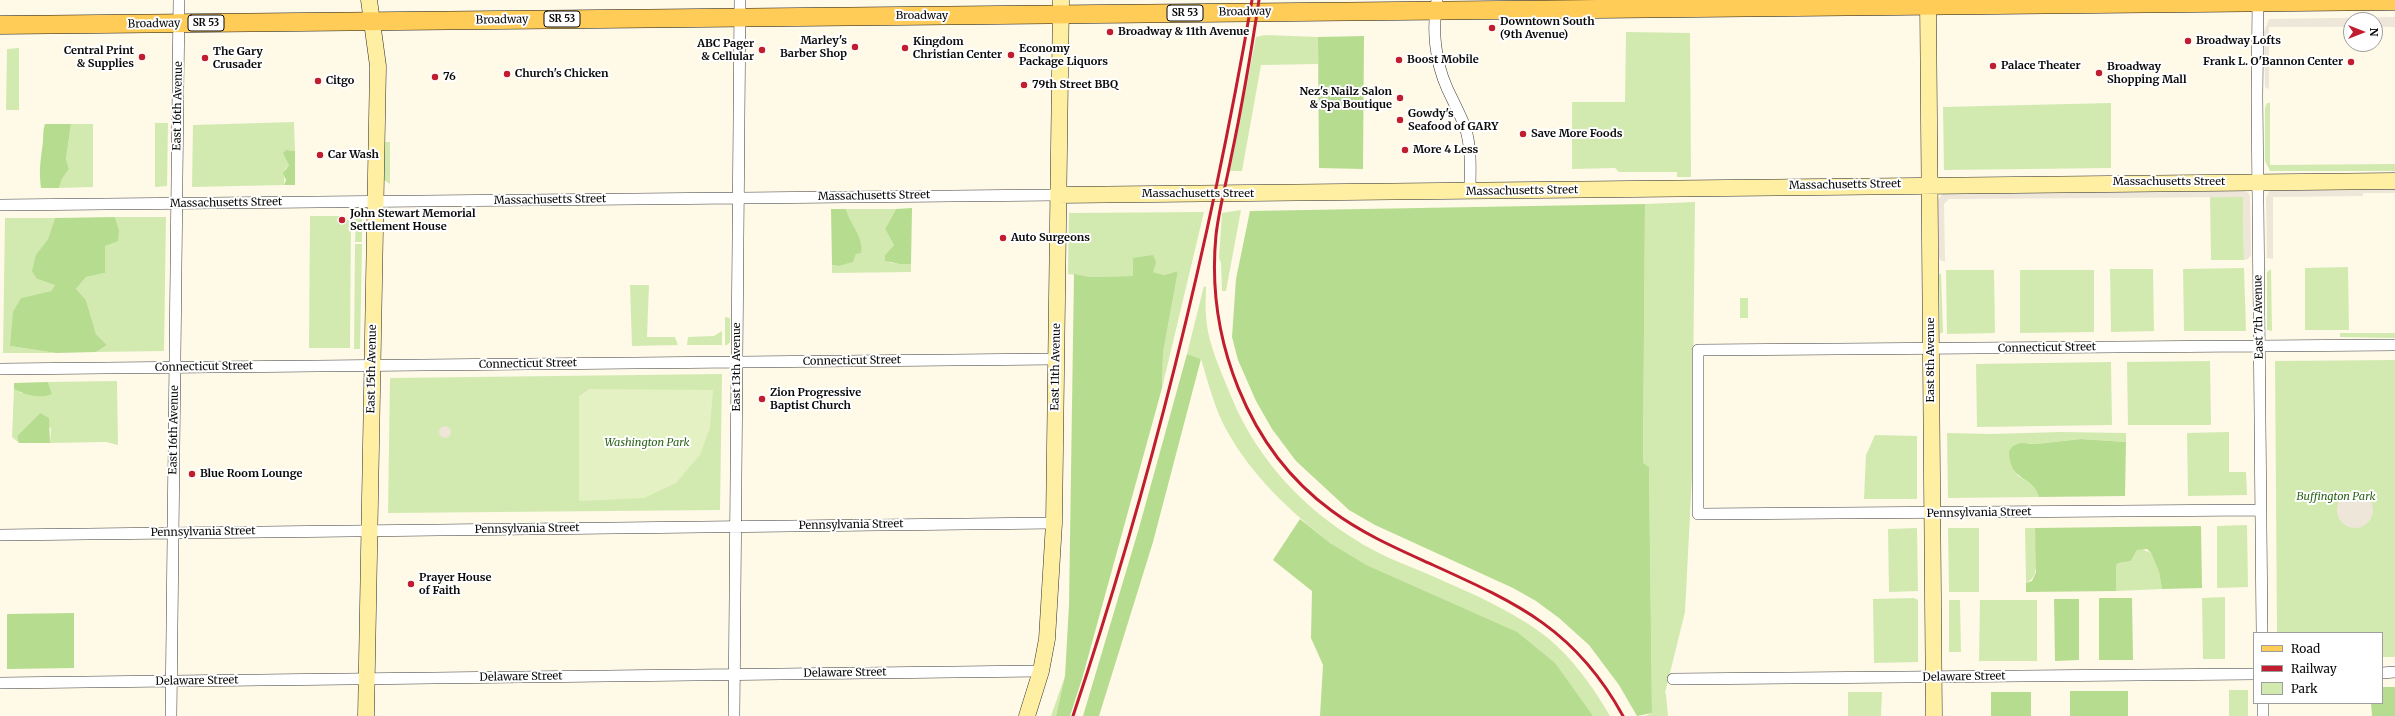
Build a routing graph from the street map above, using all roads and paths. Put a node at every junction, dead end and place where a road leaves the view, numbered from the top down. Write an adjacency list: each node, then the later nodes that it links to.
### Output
1 (180, 0): 11 (street, East 16th Avenue)
2 (369, 0): 10 (street, East 15th Avenue)
3 (2258, 1): 4 (main road, Broadway / SR 53); 5 (main road, Broadway / SR 53); 14 (street, East 7th Avenue)
4 (2395, 1)
5 (1928, 2): 6 (main road, Broadway / SR 53); 15 (street, East 8th Avenue)
6 (1629, 4): 7 (main road, Broadway / SR 53)
7 (1436, 5): 8 (main road, Broadway / SR 53); 16 (street)
8 (1060, 8): 9 (main road, Broadway / SR 53); 17 (street, East 11th Avenue)
9 (740, 9): 10 (main road, Broadway / SR 53); 18 (street, East 13th Avenue)
10 (373, 21): 11 (main road, Broadway / SR 53); 19 (street, East 15th Avenue)
11 (179, 24): 12 (main road, Broadway / SR 53); 20 (street, East 16th Avenue)
12 (0, 26)
13 (2395, 181): 14 (street, Massachusetts Street)
14 (2258, 182): 15 (street, Massachusetts Street); 23 (street, East 7th Avenue)
15 (1929, 184): 16 (street, Massachusetts Street); 24 (street, East 8th Avenue)
16 (1470, 191): 17 (street, Massachusetts Street)
17 (1058, 195): 18 (street, Massachusetts Street); 25 (street, East 11th Avenue)
18 (738, 198): 19 (street, Massachusetts Street); 26 (street, East 13th Avenue)
19 (375, 201): 20 (street, Massachusetts Street); 27 (street, East 15th Avenue)
20 (177, 203): 21 (street, Massachusetts Street); 28 (street, East 16th Avenue)
21 (0, 205)
22 (2395, 345): 23 (street, Connecticut Street)
23 (2259, 346): 24 (street, Connecticut Street); 30 (street, East 7th Avenue)
24 (1931, 349): 31 (street, Connecticut Street); 32 (street, East 8th Avenue)
25 (1057, 359): 26 (street, Connecticut Street); 33 (street, East 11th Avenue)
26 (736, 362): 27 (street, Connecticut Street); 34 (street, East 13th Avenue)
27 (372, 365): 28 (street, Connecticut Street); 35 (street, East 15th Avenue)
28 (175, 367): 29 (street, Connecticut Street); 36 (street, East 16th Avenue)
29 (0, 369)
30 (2261, 510): 32 (street, Pennsylvania Street); 38 (street, East 7th Avenue)
31 (1698, 514): 32 (street, Pennsylvania Street)
32 (1932, 514): 44 (street, East 8th Avenue)
33 (1054, 523): 34 (street, Pennsylvania Street); 39 (street, East 11th Avenue)
34 (735, 526): 35 (street, Pennsylvania Street); 43 (street, East 13th Avenue)
35 (369, 530): 36 (street, Pennsylvania Street); 45 (street, East 15th Avenue)
36 (173, 533): 37 (street, Pennsylvania Street); 47 (street, East 16th Avenue)
37 (0, 535)
38 (2262, 632)
39 (1041, 671): 43 (street, Delaware Street); 53 (street, East 11th Avenue)
40 (2395, 672): 41 (street)
41 (2383, 673)
42 (2253, 674): 44 (street, Delaware Street)
43 (734, 675): 45 (street, Delaware Street); 52 (street, East 13th Avenue)
44 (1934, 677): 46 (street, Delaware Street); 54 (street, East 8th Avenue)
45 (366, 679): 47 (street, Delaware Street); 51 (street, East 15th Avenue)
46 (1673, 679)
47 (172, 681): 48 (street, Delaware Street); 50 (street, East 16th Avenue)
48 (0, 683)
49 (2263, 704): 55 (street)
50 (171, 716)
51 (366, 716)
52 (734, 716)
53 (1027, 716)
54 (1934, 716)
55 (2263, 716)

